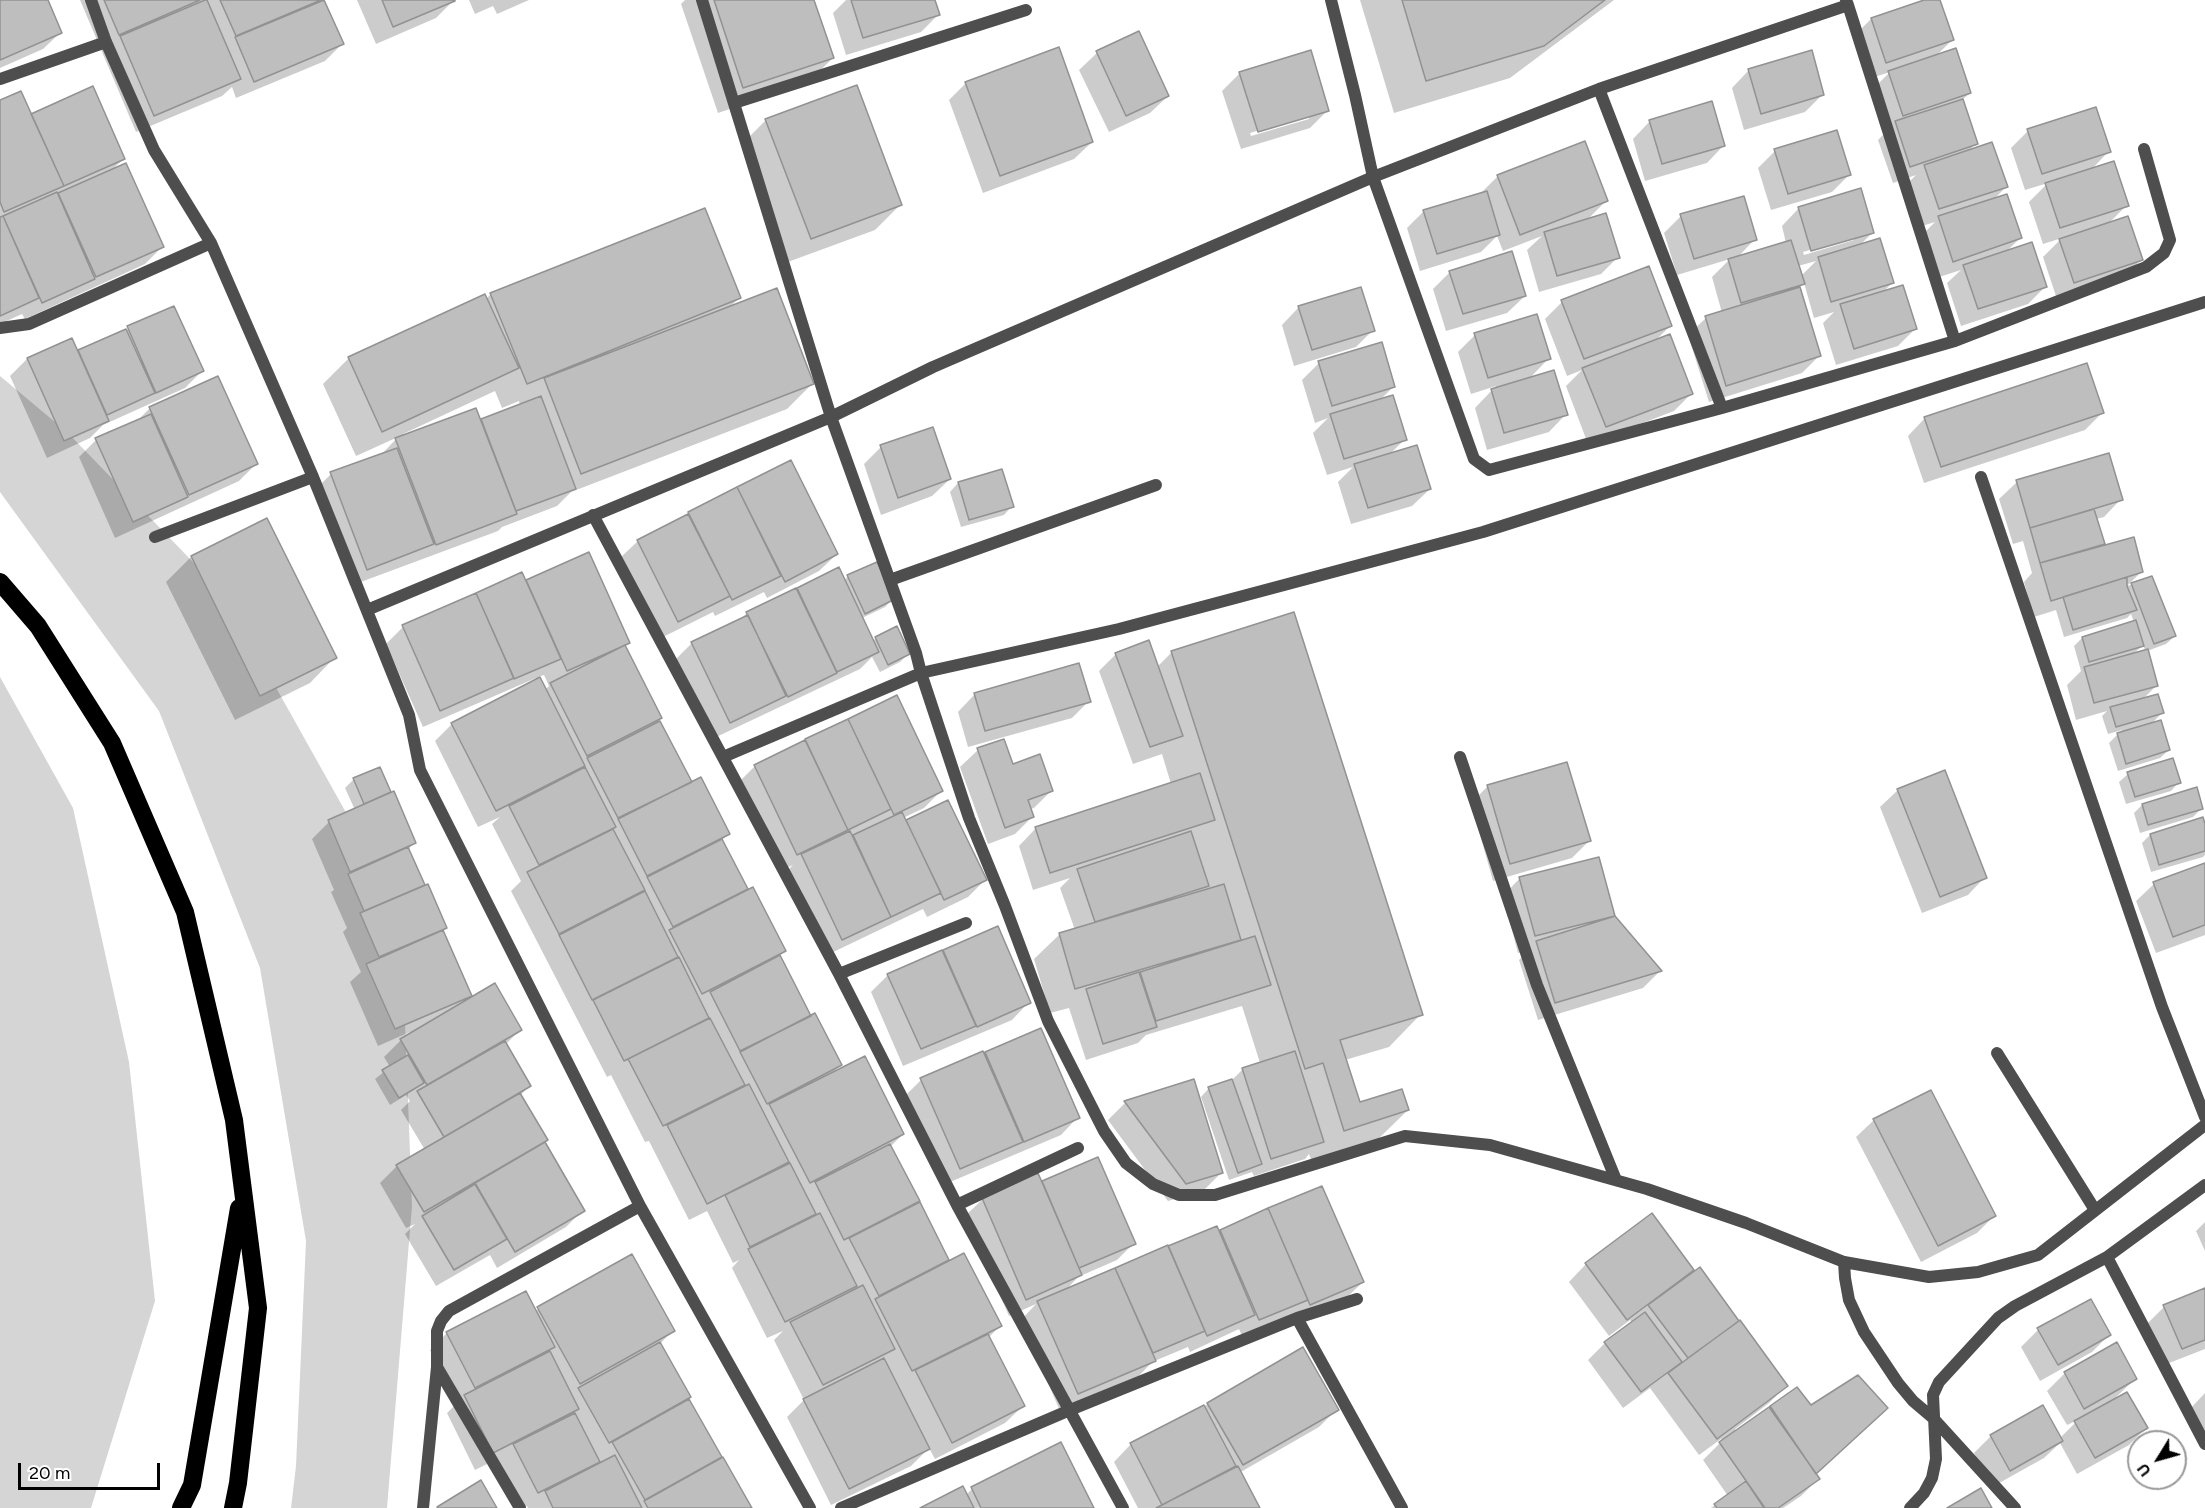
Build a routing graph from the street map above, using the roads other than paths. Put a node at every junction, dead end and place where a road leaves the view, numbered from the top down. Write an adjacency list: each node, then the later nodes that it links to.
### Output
1 (91, 0): 6 (street)
2 (702, 0): 9 (street)
3 (1331, 0): 11 (street)
4 (1847, 2): 8 (street); 15 (street)
5 (1026, 10): 9 (street)
6 (106, 42): 7 (street); 12 (street)
7 (0, 79)
8 (1599, 89): 11 (street); 16 (street)
9 (734, 103): 17 (street)
10 (2144, 148): 15 (street)
11 (1373, 177): 16 (street); 17 (street)
12 (211, 243): 14 (street); 18 (street)
13 (2205, 302): 26 (street)
14 (0, 328)
15 (1955, 342): 16 (street)
16 (1722, 408)
17 (831, 417): 21 (street); 23 (street)
18 (313, 477): 22 (street); 25 (street)
19 (1981, 477): 32 (street)
20 (1156, 485): 23 (street)
21 (593, 515): 25 (street); 27 (street)
22 (155, 537)
23 (890, 580): 26 (street)
24 (0, 582): 37 (highway)
25 (367, 610): 39 (street)
26 (921, 673): 27 (street); 35 (street)
27 (723, 757): 30 (street)
28 (1460, 757): 35 (street)
29 (966, 923): 30 (street)
30 (839, 974): 38 (street)
31 (1997, 1053): 40 (street)
32 (2205, 1117)
33 (2205, 1125): 40 (street)
34 (1078, 1148): 38 (street)
35 (1616, 1180): 42 (street)
36 (2205, 1185): 41 (street)
37 (242, 1189): 49 (highway); 50 (highway)
38 (957, 1204): 46 (street)
39 (640, 1206): 45 (street); 53 (street)
40 (2095, 1210): 42 (street)
41 (2107, 1257): 47 (street); 48 (street)
42 (1844, 1262): 47 (street)
43 (1358, 1299): 44 (street)
44 (1297, 1318): 46 (street); 56 (street)
45 (437, 1367): 51 (street); 52 (street)
46 (1070, 1410): 54 (street); 55 (street)
47 (1933, 1418): 57 (street); 58 (street)
48 (2205, 1444)
49 (181, 1508)
50 (233, 1508)
51 (423, 1508)
52 (520, 1508)
53 (810, 1508)
54 (841, 1508)
55 (1123, 1508)
56 (1402, 1508)
57 (1910, 1508)
58 (2015, 1508)

